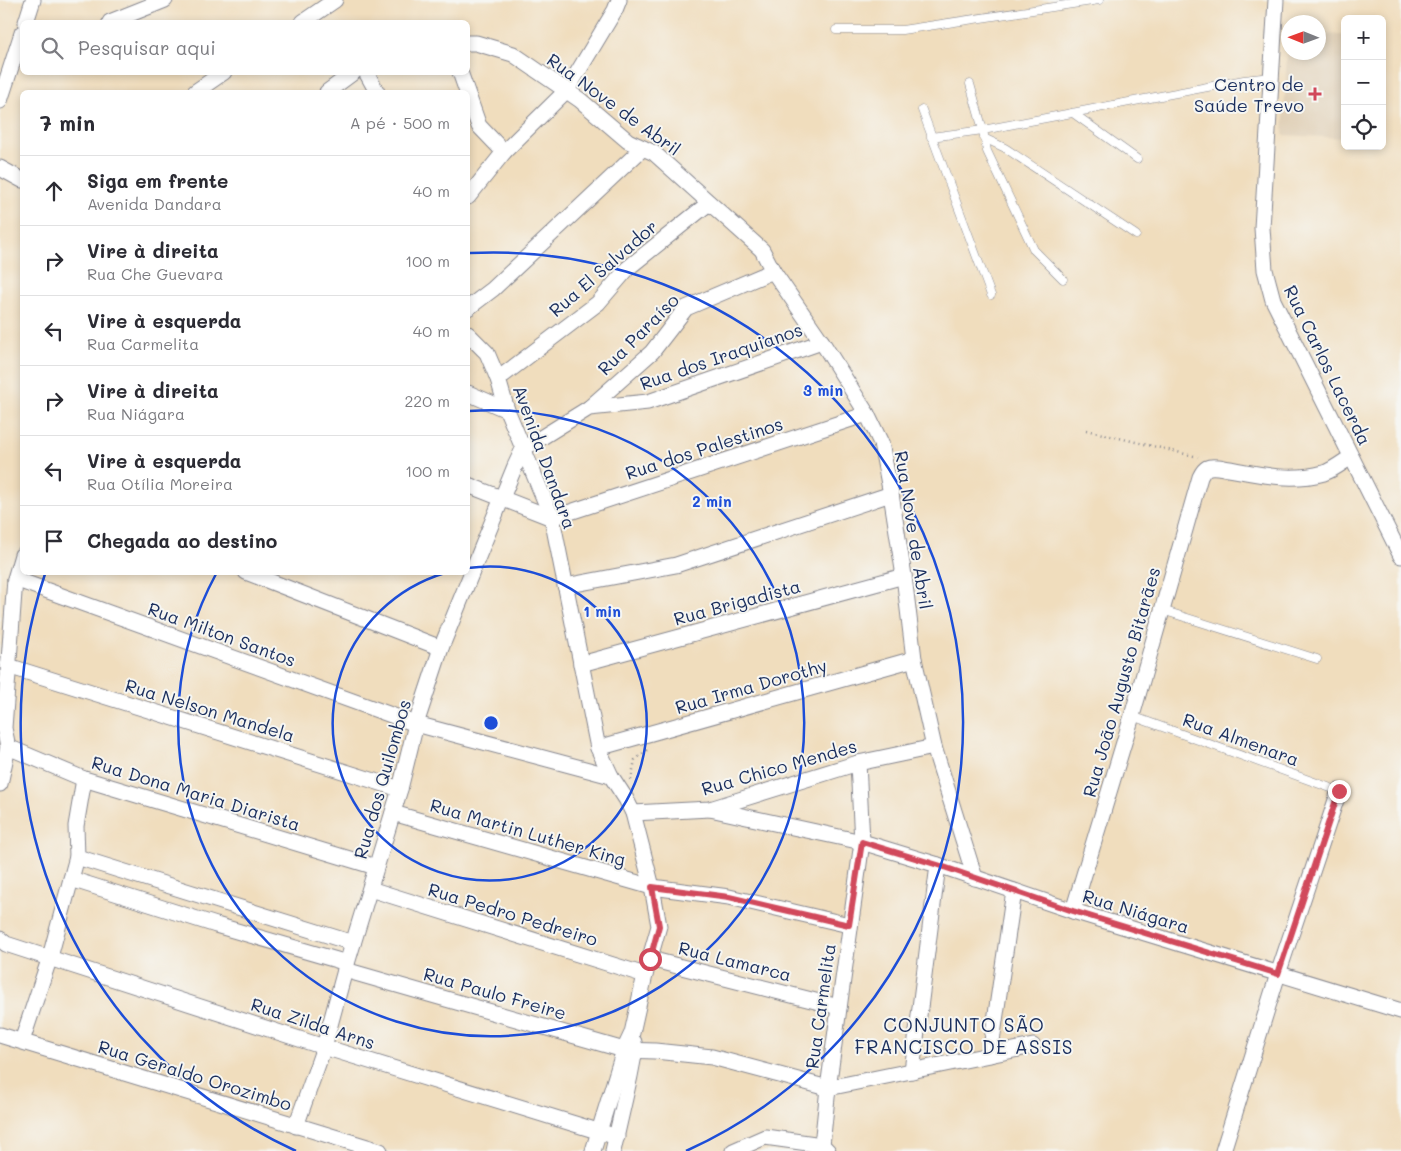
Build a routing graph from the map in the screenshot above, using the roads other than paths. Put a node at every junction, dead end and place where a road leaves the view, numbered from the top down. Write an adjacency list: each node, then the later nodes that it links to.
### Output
1 (33, 0): 7 (street)
2 (165, 0): 8 (street)
3 (335, 0): 9 (street)
4 (619, 0): 24 (street)
5 (1099, 0): 10 (lane)
6 (1276, 0): 18 (street, Rua Carlos Lacerda)
7 (27, 20)
8 (115, 20)
9 (306, 20)
10 (836, 30)
11 (20, 43): 13 (street)
12 (470, 43): 24 (street, Rua Nove de Abril)
13 (4, 74): 26 (street)
14 (220, 75): 20 (street)
15 (350, 75): 21 (street)
16 (368, 75): 22 (street)
17 (461, 75): 23 (street)
18 (1272, 77): 28 (lane); 51 (street, Rua Carlos Lacerda)
19 (970, 84): 29 (lane)
20 (198, 90)
21 (330, 90)
22 (376, 90)
23 (466, 90)
24 (566, 90): 31 (street, Rua Nove de Abril); 32 (street)
25 (470, 100): 32 (street)
26 (0, 101)
27 (922, 110): 30 (lane)
28 (1073, 113): 29 (lane); 33 (lane)
29 (984, 134): 30 (lane); 38 (lane); 40 (lane)
30 (931, 137): 41 (lane)
31 (643, 148): 37 (street, Rua Nove de Abril); 42 (street)
32 (504, 152): 36 (street)
33 (1137, 159)
34 (0, 168): 35 (street)
35 (20, 179)
36 (470, 194)
37 (708, 203): 39 (street, Rua Nove de Abril); 45 (street, Rua El Salvador)
38 (1136, 235)
39 (773, 271): 44 (street, Rua Nove de Abril); 47 (street, Rua Paraíso)
40 (1063, 279)
41 (991, 295)
42 (470, 306)
43 (470, 336): 45 (street, Avenida Dandara)
44 (822, 342): 47 (street, Rua dos Iraquianos); 49 (street, Rua Nove de Abril)
45 (498, 379): 48 (street, Avenida Dandara)
46 (470, 394): 48 (street)
47 (589, 408): 50 (street, Rua dos Iraquianos)
48 (506, 410): 50 (street, Avenida Dandara)
49 (867, 414): 53 (street, Rua Nove de Abril); 55 (street, Rua dos Palestinos)
50 (523, 449): 54 (street, Rua dos Quilombos); 55 (street, Avenida Dandara)
51 (1351, 457): 56 (street, Rua Carlos Lacerda); 64 (street, Rua João Augusto Bitarães)
52 (470, 487): 54 (street)
53 (891, 494): 61 (street, Rua Nove de Abril); 63 (street)
54 (502, 499): 55 (street); 58 (street, Rua dos Quilombos)
55 (552, 518): 63 (street, Avenida Dandara)
56 (1401, 556)
57 (20, 562): 62 (street)
58 (470, 568)
59 (254, 575): 65 (street)
60 (467, 575): 65 (street, Rua dos Quilombos)
61 (904, 576): 66 (street, Rua Nove de Abril); 68 (street, Rua Brigadista)
62 (15, 579): 69 (street); 71 (street, Rua Milton Santos)
63 (565, 586): 68 (street, Avenida Dandara)
64 (1162, 610): 67 (lane); 70 (street, Rua João Augusto Bitarães)
65 (442, 648): 71 (street, Rua dos Quilombos)
66 (914, 659): 73 (street, Rua Nove de Abril); 74 (street, Rua Irma Dorothy)
67 (1317, 659)
68 (581, 664): 74 (street, Avenida Dandara)
69 (8, 666): 72 (street); 79 (street, Rua Nelson Mandela)
70 (1132, 716): 80 (lane, Rua Almenara); 94 (street, Rua João Augusto Bitarães)
71 (416, 724): 76 (street, Rua Milton Santos); 79 (street, Rua dos Quilombos)
72 (8, 747): 77 (street, Rua Dona Maria Diarista); 78 (street)
73 (934, 747): 75 (street, Rua Chico Mendes); 88 (street, Rua Nove de Abril)
74 (598, 748): 76 (street, Avenida Dandara)
75 (858, 763): 82 (street, Rua Chico Mendes); 84 (street, Rua Carmelita)
76 (611, 776): 81 (street, Avenida Dandara)
77 (84, 778): 85 (street); 87 (street, Rua Dona Maria Diarista)
78 (0, 784)
79 (400, 789): 83 (street, Rua dos Quilombos)
80 (1339, 791): 102 (street)
81 (630, 806): 82 (street, Rua Chico Mendes); 90 (street, Avenida Dandara)
82 (710, 809): 84 (street, Rua Niágara)
83 (393, 813): 87 (street, Rua dos Quilombos); 90 (street, Rua Martin Luther King)
84 (862, 842): 86 (street, Rua Niágara); 96 (street, Rua Carmelita)
85 (77, 857): 89 (street); 93 (street)
86 (938, 865): 88 (street, Rua Niágara); 112 (street)
87 (376, 867): 91 (street, Rua dos Quilombos)
88 (974, 878): 92 (street, Rua Niágara)
89 (71, 879): 95 (street, Rua Paulo Freire); 99 (street)
90 (652, 887): 96 (street, Rua Martin Luther King); 100 (street, Avenida Dandara)
91 (370, 889): 98 (street, Rua dos Quilombos); 103 (street, Rua Pedro Pedreiro)
92 (1014, 891): 94 (street, Rua Niágara); 111 (street)
93 (224, 902): 95 (street); 98 (street)
94 (1073, 911): 102 (street, Rua Niágara)
95 (216, 925): 101 (street, Rua Paulo Freire)
96 (849, 925): 104 (street, Rua Carmelita)
97 (0, 939): 99 (street, Rua Zilda Arns)
98 (354, 944): 101 (street, Rua dos Quilombos)
99 (50, 958): 107 (street); 109 (street, Rua Zilda Arns)
100 (650, 959): 103 (street, Avenida Dandara); 104 (street, Rua Lamarca)
101 (346, 967): 109 (street, Rua dos Quilombos); 110 (street, Rua Paulo Freire)
102 (1278, 974): 105 (street, Rua Niágara); 121 (street)
103 (645, 975): 110 (street, Avenida Dandara)
104 (839, 1007): 113 (street, Rua Carmelita)
105 (1401, 1011)
106 (0, 1035): 107 (street, Rua Geraldo Orozimbo)
107 (22, 1041): 114 (street, Rua Geraldo Orozimbo)
108 (1033, 1046): 111 (street)
109 (324, 1047): 114 (street, Rua dos Quilombos); 115 (street, Rua Zilda Arns)
110 (629, 1050): 113 (street, Rua Paulo Freire); 115 (street, Avenida Dandara); 116 (street, Avenida Dandara)
111 (990, 1054): 112 (street)
112 (912, 1071): 113 (street)
113 (828, 1088): 117 (street, Rua Carmelita)
114 (296, 1126): 118 (street, Rua Geraldo Orozimbo)
115 (599, 1132): 116 (street, Rua Zilda Arns); 119 (street, Avenida Dandara)
116 (615, 1144)
117 (825, 1148): 120 (street)
118 (380, 1151)
119 (593, 1151)
120 (733, 1151)
121 (1223, 1151)

